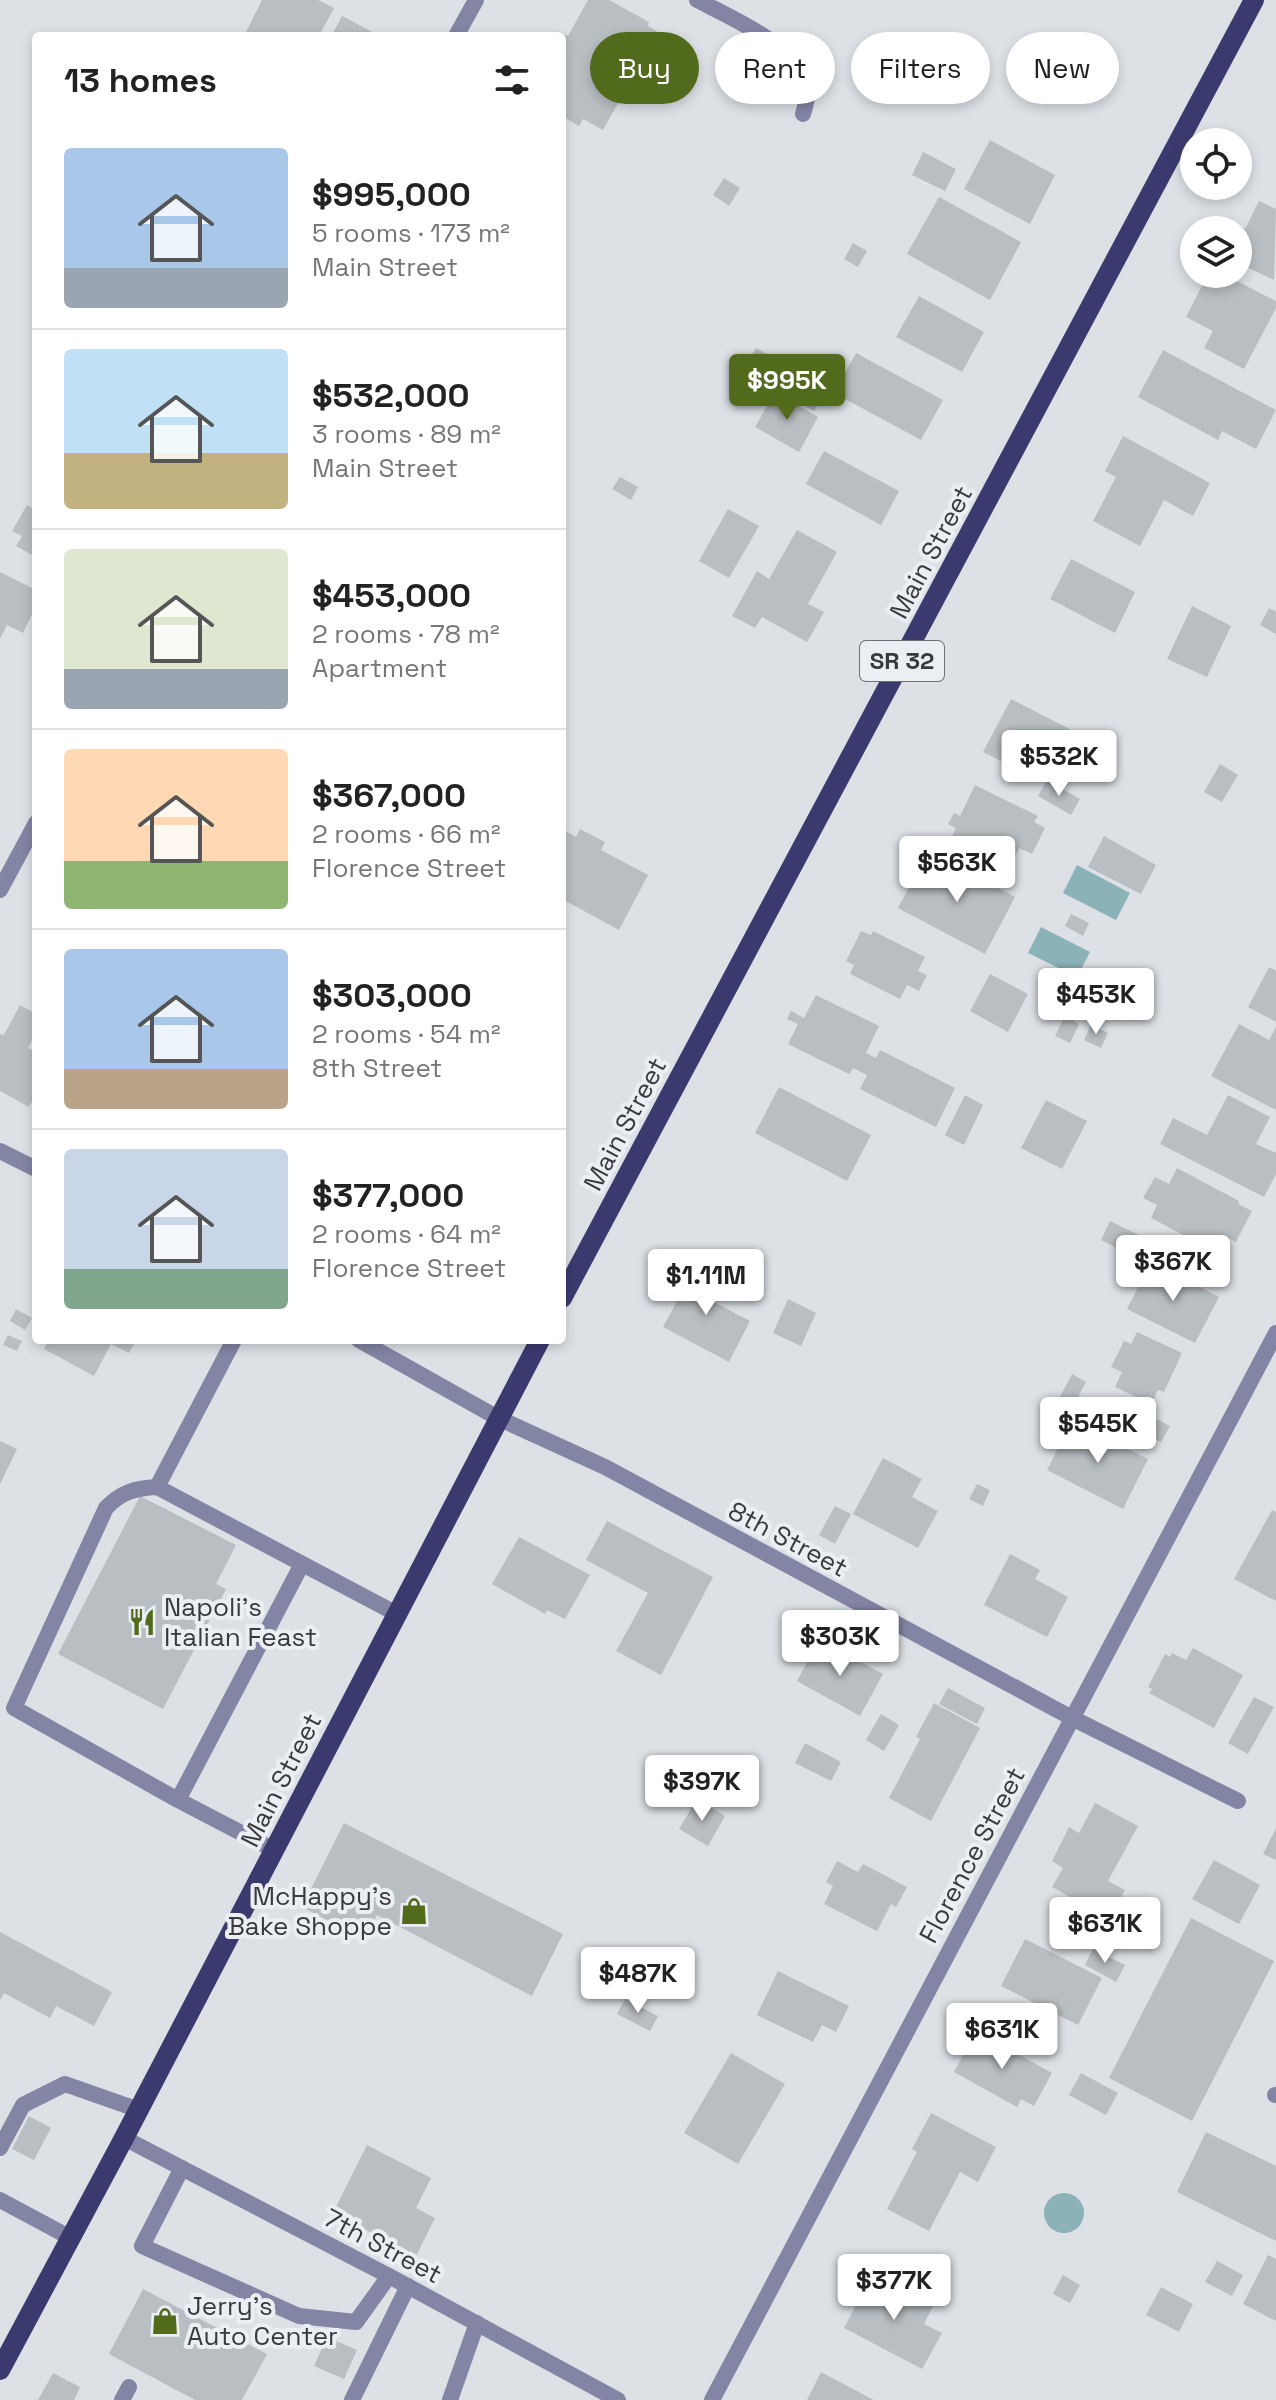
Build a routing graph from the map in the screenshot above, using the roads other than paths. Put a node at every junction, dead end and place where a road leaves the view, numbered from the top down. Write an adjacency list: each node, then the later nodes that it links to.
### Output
1 (476, 0): 4 (street)
2 (697, 0): 5 (street)
3 (1254, 0): 10 (main road, Main Street / SR 32)
4 (458, 32)
5 (803, 114)
6 (32, 830): 7 (street)
7 (0, 890)
8 (0, 1151): 9 (street)
9 (32, 1167)
10 (566, 1290)
11 (1276, 1333): 19 (street, Florence Street)
12 (232, 1344): 16 (street)
13 (366, 1344): 15 (street, 8th Street)
14 (538, 1344): 15 (main road, Main Street)
15 (498, 1418): 18 (main road, Main Street); 19 (street, 8th Street)
16 (157, 1487): 17 (street); 20 (street)
17 (302, 1564): 18 (street); 20 (street)
18 (397, 1614): 22 (main road, Main Street)
19 (1072, 1718): 21 (street, 8th Street); 36 (street, Florence Street)
20 (178, 1800): 22 (street)
21 (1238, 1801)
22 (274, 1850): 23 (main road, Main Street)
23 (139, 2110): 24 (main road, Main Street); 25 (street)
24 (124, 2138): 26 (street, 7th Street); 28 (main road, Main Street)
25 (0, 2148)
26 (182, 2168): 29 (street, 7th Street); 29 (street)
27 (0, 2200): 28 (street)
28 (71, 2238): 32 (main road, Main Street)
29 (389, 2276): 30 (street, 7th Street)
30 (408, 2286): 31 (street, 7th Street); 33 (street)
31 (477, 2323): 34 (street); 35 (street, 7th Street)
32 (0, 2370)
33 (352, 2400)
34 (450, 2400)
35 (618, 2400)
36 (712, 2400)

